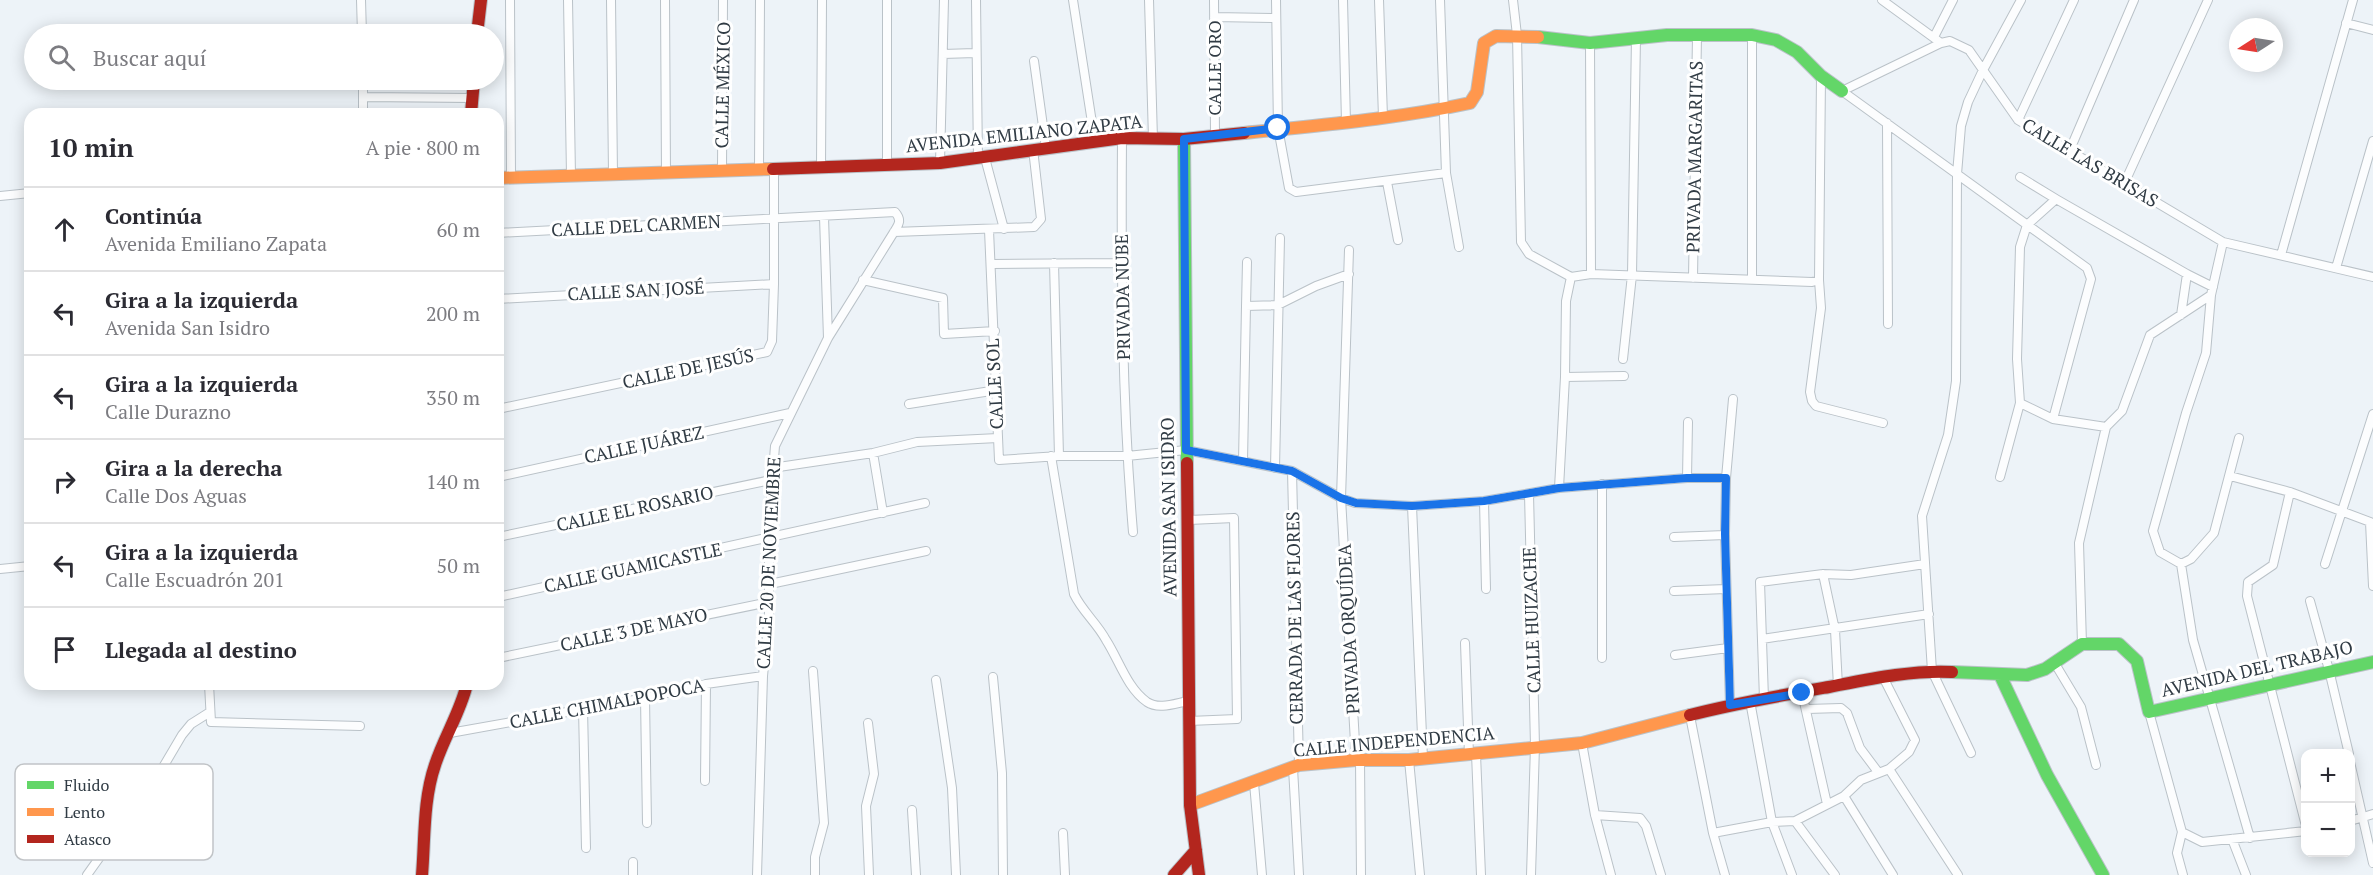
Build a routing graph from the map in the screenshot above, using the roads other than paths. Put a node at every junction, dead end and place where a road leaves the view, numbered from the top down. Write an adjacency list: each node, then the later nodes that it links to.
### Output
1 (361, 0): 31 (street)
2 (481, 0): 32 (main road)
3 (510, 0): 80 (street)
4 (568, 0): 77 (street)
5 (611, 0): 75 (street)
6 (665, 0): 73 (street)
7 (723, 0): 72 (street, CALLE MÉXICO)
8 (760, 0): 70 (street)
9 (822, 0): 69 (street)
10 (887, 0): 68 (street)
11 (945, 0): 41 (street)
12 (976, 0): 40 (street)
13 (1073, 0): 63 (street)
14 (1149, 0): 60 (street)
15 (1214, 0): 28 (street, CALLE ORO)
16 (1276, 0): 29 (street)
17 (1343, 0): 55 (street)
18 (1379, 0): 53 (street)
19 (1440, 0): 52 (street)
20 (1513, 0): 34 (street)
21 (1953, 0): 38 (street)
22 (2021, 0): 43 (street)
23 (2074, 0): 54 (street)
24 (2134, 0): 65 (street)
25 (2208, 0): 82 (street)
26 (2353, 0): 30 (street)
27 (1884, 1): 38 (street)
28 (1214, 16): 29 (street); 58 (street, CALLE ORO)
29 (1275, 18): 57 (street)
30 (2346, 23): 33 (street); 98 (street)
31 (362, 24)
32 (478, 24)
33 (2373, 30)
34 (1517, 35): 39 (main road, AVENIDA EMILIANO ZAPATA); 52 (main road, AVENIDA EMILIANO ZAPATA); 108 (street)
35 (1697, 36): 36 (main road, AVENIDA EMILIANO ZAPATA); 37 (main road, AVENIDA EMILIANO ZAPATA); 110 (street, PRIVADA MARGARITAS)
36 (1752, 36): 44 (main road, AVENIDA EMILIANO ZAPATA); 111 (street)
37 (1636, 38): 39 (main road, AVENIDA EMILIANO ZAPATA); 107 (street)
38 (1937, 40): 43 (street, CALLE LAS BRISAS); 47 (street)
39 (1590, 43): 105 (street)
40 (975, 53): 41 (street); 66 (street)
41 (943, 54): 67 (street)
42 (1034, 61): 64 (street)
43 (1983, 70): 54 (street, CALLE LAS BRISAS); 76 (street)
44 (1821, 76): 47 (main road, AVENIDA EMILIANO ZAPATA); 113 (street)
45 (363, 90): 48 (street)
46 (473, 90): 49 (main road)
47 (1842, 91): 56 (street)
48 (363, 97): 49 (street); 50 (street)
49 (472, 98): 51 (main road)
50 (363, 108)
51 (471, 108)
52 (1443, 109): 53 (main road, AVENIDA EMILIANO ZAPATA); 74 (street)
53 (1383, 117): 55 (main road, AVENIDA EMILIANO ZAPATA)
54 (2018, 120): 65 (street, CALLE LAS BRISAS)
55 (1346, 122): 57 (main road, AVENIDA EMILIANO ZAPATA)
56 (1887, 123): 76 (street); 120 (street)
57 (1278, 128): 58 (main road, AVENIDA EMILIANO ZAPATA); 81 (street)
58 (1215, 135): 61 (main road, AVENIDA EMILIANO ZAPATA)
59 (1122, 138): 60 (main road, AVENIDA EMILIANO ZAPATA); 63 (main road, AVENIDA EMILIANO ZAPATA); 101 (street, PRIVADA NUBE)
60 (1153, 139): 61 (main road, AVENIDA EMILIANO ZAPATA)
61 (1184, 139): 139 (main road, AVENIDA SAN ISIDRO)
62 (2373, 141): 103 (street)
63 (1095, 142): 64 (main road, AVENIDA EMILIANO ZAPATA)
64 (1040, 149): 66 (main road, AVENIDA EMILIANO ZAPATA); 89 (street)
65 (2069, 152): 82 (street, CALLE LAS BRISAS)
66 (982, 158): 67 (main road, AVENIDA EMILIANO ZAPATA); 89 (street)
67 (940, 163): 68 (main road, AVENIDA EMILIANO ZAPATA)
68 (887, 164): 69 (main road, AVENIDA EMILIANO ZAPATA)
69 (821, 167): 71 (main road, AVENIDA EMILIANO ZAPATA)
70 (759, 168): 71 (main road, AVENIDA EMILIANO ZAPATA); 72 (main road, AVENIDA EMILIANO ZAPATA)
71 (774, 168): 87 (street, CALLE DE JESÚS)
72 (722, 170): 73 (main road, AVENIDA EMILIANO ZAPATA)
73 (666, 173): 75 (main road, AVENIDA EMILIANO ZAPATA)
74 (1446, 173): 81 (street); 96 (street)
75 (613, 174): 77 (main road, AVENIDA EMILIANO ZAPATA)
76 (1957, 174): 88 (street); 171 (street)
77 (571, 175): 80 (main road, AVENIDA EMILIANO ZAPATA)
78 (2020, 177): 85 (street)
79 (504, 178): 80 (main road, AVENIDA EMILIANO ZAPATA)
80 (511, 178)
81 (1387, 182): 94 (street)
82 (2124, 184): 95 (street, CALLE LAS BRISAS)
83 (24, 194): 84 (street)
84 (0, 196)
85 (2056, 199): 88 (street); 106 (street)
86 (824, 217): 87 (street, CALLE DEL CARMEN); 91 (street); 122 (street)
87 (774, 220): 92 (street, CALLE DEL CARMEN); 114 (street, CALLE DE JESÚS)
88 (2028, 225): 128 (street); 133 (street)
89 (1004, 229): 90 (street)
90 (989, 230): 91 (street); 102 (street)
91 (894, 232): 112 (street, CALLE 20 DE NOVIEMBRE)
92 (504, 233)
93 (1280, 238): 117 (street)
94 (1398, 240)
95 (2223, 242): 98 (street, CALLE LAS BRISAS); 115 (street)
96 (1459, 247)
97 (1349, 250): 104 (street, PRIVADA ORQUÍDEA)
98 (2281, 255): 103 (street, CALLE LAS BRISAS)
99 (1247, 262): 118 (street)
100 (1054, 263): 101 (street); 102 (street); 141 (street)
101 (1121, 263): 142 (street, PRIVADA NUBE)
102 (992, 264): 121 (street)
103 (2336, 268): 109 (street, CALLE LAS BRISAS)
104 (1349, 274): 117 (street); 157 (street, PRIVADA ORQUÍDEA)
105 (1591, 274): 107 (street); 108 (street)
106 (2187, 274): 115 (street); 119 (street)
107 (1632, 275): 110 (street); 123 (street)
108 (1571, 277): 125 (street)
109 (2373, 277)
110 (1693, 278): 111 (street)
111 (1752, 278): 113 (street)
112 (863, 280): 121 (street, CALLE SOL); 122 (street, CALLE 20 DE NOVIEMBRE)
113 (1819, 280): 135 (street)
114 (774, 284): 116 (street, CALLE SAN JOSÉ); 130 (street, CALLE DE JESÚS)
115 (2212, 291): 119 (street); 172 (street)
116 (504, 299)
117 (1278, 305): 118 (street); 145 (street)
118 (1246, 306): 143 (street)
119 (2181, 315): 136 (street)
120 (1888, 324)
121 (995, 331): 126 (street, CALLE SOL)
122 (828, 338): 131 (street, CALLE 20 DE NOVIEMBRE)
123 (1623, 359)
124 (1624, 376): 125 (street)
125 (1565, 377): 154 (street)
126 (996, 390): 129 (street); 137 (street, CALLE SOL)
127 (1733, 399): 151 (street)
128 (2020, 403): 133 (street); 149 (street)
129 (909, 404)
130 (504, 409)
131 (790, 413): 144 (street, CALLE 20 DE NOVIEMBRE); 147 (street, CALLE JUÁREZ)
132 (2373, 414): 162 (street)
133 (2054, 419): 136 (street)
134 (1688, 422): 150 (street)
135 (1883, 423)
136 (2106, 428): 189 (street)
137 (998, 438): 140 (street); 141 (street, CALLE SOL)
138 (2239, 438): 148 (street)
139 (1186, 450): 142 (street); 143 (street); 163 (main road, AVENIDA SAN ISIDRO)
140 (873, 453): 144 (street); 161 (street)
141 (1055, 456): 142 (street); 213 (street)
142 (1127, 456): 165 (street, PRIVADA NUBE)
143 (1243, 461): 145 (street)
144 (772, 468): 152 (street, CALLE 20 DE NOVIEMBRE)
145 (1275, 468): 146 (street)
146 (1292, 471): 157 (street); 235 (street, CERRADA DE LAS FLORES)
147 (504, 476)
148 (2230, 476): 155 (street); 172 (street)
149 (2000, 477)
150 (1687, 478): 151 (street); 153 (street)
151 (1726, 478): 166 (street)
152 (771, 480): 167 (street, CALLE EL ROSARIO); 169 (street, CALLE 20 DE NOVIEMBRE)
153 (1602, 484): 154 (street); 193 (street)
154 (1559, 488): 156 (street)
155 (2290, 492): 162 (street); 205 (street)
156 (1529, 494): 158 (street); 226 (street, CALLE HUIZACHE)
157 (1341, 498): 160 (street); 231 (street, PRIVADA ORQUÍDEA)
158 (1484, 501): 160 (street); 179 (street)
159 (925, 503): 161 (street, CALLE GUAMICASTLE)
160 (1412, 506): 230 (street)
161 (883, 513): 169 (street, CALLE GUAMICASTLE)
162 (2343, 513): 164 (street); 173 (street)
163 (1189, 520): 213 (main road, AVENIDA SAN ISIDRO); 221 (street)
164 (2371, 523): 178 (street)
165 (1133, 532)
166 (1725, 534): 168 (street); 180 (street)
167 (504, 536)
168 (1674, 537)
169 (768, 538): 177 (street, CALLE 20 DE NOVIEMBRE); 182 (street, CALLE GUAMICASTLE)
170 (926, 551): 177 (street)
171 (1925, 564): 176 (street); 185 (street)
172 (2181, 564): 210 (street)
173 (2325, 564)
174 (24, 567): 175 (street)
175 (0, 569)
176 (1823, 574): 186 (street); 187 (street)
177 (770, 584): 184 (street, CALLE 20 DE NOVIEMBRE)
178 (2373, 586)
179 (1486, 589)
180 (1726, 589): 181 (street); 190 (street)
181 (1674, 591)
182 (504, 596)
183 (2310, 601): 196 (street)
184 (769, 602): 192 (street, CALLE 3 DE MAYO); 200 (street, CALLE 20 DE NOVIEMBRE)
185 (1929, 614): 186 (street); 198 (street)
186 (1835, 630): 187 (street); 206 (street)
187 (1762, 639): 212 (street)
188 (1464, 643): 229 (street)
189 (2082, 644): 194 (main road, CALLE INDEPENDENCIA); 219 (main road)
190 (1728, 648): 191 (street); 215 (street)
191 (1675, 655)
192 (504, 657)
193 (1602, 658)
194 (2054, 662): 199 (main road, CALLE INDEPENDENCIA); 234 (street)
195 (2373, 662): 196 (main road, AVENIDA DEL TRABAJO)
196 (2329, 670): 205 (main road, AVENIDA DEL TRABAJO); 227 (street)
197 (813, 671): 268 (street)
198 (1932, 671): 199 (main road, CALLE INDEPENDENCIA); 202 (main road, CALLE INDEPENDENCIA); 228 (street)
199 (2000, 675): 289 (main road)
200 (763, 676): 204 (street, CALLE CHIMALPOPOCA); 267 (street, CALLE 20 DE NOVIEMBRE)
201 (993, 676): 272 (street)
202 (1883, 677): 206 (main road, CALLE INDEPENDENCIA); 236 (street)
203 (936, 680): 271 (street)
204 (706, 684): 211 (street, CALLE CHIMALPOPOCA); 238 (street)
205 (2268, 684): 210 (main road, AVENIDA DEL TRABAJO); 244 (street)
206 (1838, 686): 209 (main road, CALLE INDEPENDENCIA)
207 (209, 690): 218 (street)
208 (465, 690): 224 (main road)
209 (1802, 693): 212 (main road, CALLE INDEPENDENCIA); 217 (street)
210 (2209, 696): 219 (main road, AVENIDA DEL TRABAJO); 257 (street)
211 (645, 698): 216 (street, CALLE CHIMALPOPOCA); 251 (street)
212 (1764, 699): 214 (main road, CALLE INDEPENDENCIA)
213 (1188, 701): 221 (main road, AVENIDA SAN ISIDRO)
214 (1750, 701): 215 (main road, CALLE INDEPENDENCIA); 252 (street)
215 (1730, 705): 220 (main road, CALLE INDEPENDENCIA)
216 (583, 708): 224 (street, CALLE CHIMALPOPOCA); 259 (street)
217 (1807, 709): 237 (street); 242 (street)
218 (210, 712): 223 (street); 233 (street)
219 (2149, 712): 253 (street)
220 (1690, 716): 225 (main road, CALLE INDEPENDENCIA); 256 (street)
221 (1189, 721): 243 (main road, AVENIDA SAN ISIDRO)
222 (868, 723): 269 (street)
223 (360, 726)
224 (450, 732): 265 (main road)
225 (1582, 743): 226 (main road, CALLE INDEPENDENCIA); 246 (street)
226 (1535, 747): 229 (main road, CALLE INDEPENDENCIA); 281 (street, CALLE HUIZACHE)
227 (2348, 749)
228 (1971, 753)
229 (1473, 754): 230 (main road, CALLE INDEPENDENCIA); 280 (street)
230 (1423, 758): 232 (main road, CALLE INDEPENDENCIA)
231 (1358, 760): 232 (main road, CALLE INDEPENDENCIA); 235 (main road, CALLE INDEPENDENCIA); 278 (street, PRIVADA ORQUÍDEA)
232 (1409, 760): 279 (street)
233 (165, 764)
234 (2096, 765)
235 (1296, 767): 240 (main road, CALLE INDEPENDENCIA); 277 (street, CERRADA DE LAS FLORES)
236 (1889, 769): 237 (street); 288 (street)
237 (1878, 772): 241 (street)
238 (705, 781)
239 (2355, 782): 248 (street)
240 (1254, 783): 243 (main road, CALLE INDEPENDENCIA); 276 (street)
241 (1844, 796): 242 (street); 287 (street)
242 (1827, 804): 250 (street)
243 (1190, 805): 260 (main road, AVENIDA SAN ISIDRO)
244 (2301, 807)
245 (912, 810): 270 (street)
246 (1595, 814): 282 (street); 283 (street)
247 (2373, 814): 248 (street)
248 (2364, 818): 249 (street); 263 (street)
249 (2355, 819)
250 (1795, 821): 252 (street); 286 (street)
251 (647, 822)
252 (1772, 822): 256 (street); 285 (street)
253 (2182, 832): 258 (street); 290 (street)
254 (2301, 832): 257 (street)
255 (1063, 833): 273 (street)
256 (1713, 833): 284 (street)
257 (2250, 838): 258 (street)
258 (2232, 839): 291 (street)
259 (586, 848)
260 (1196, 850): 274 (main road); 275 (main road, AVENIDA SAN ISIDRO)
261 (98, 860): 264 (street)
262 (633, 862): 266 (street)
263 (2373, 863)
264 (87, 875)
265 (422, 875)
266 (633, 875)
267 (757, 875)
268 (815, 875)
269 (869, 875)
270 (916, 875)
271 (957, 875)
272 (1003, 875)
273 (1065, 875)
274 (1174, 875)
275 (1199, 875)
276 (1262, 875)
277 (1299, 875)
278 (1361, 875)
279 (1420, 875)
280 (1481, 875)
281 (1531, 875)
282 (1611, 875)
283 (1661, 875)
284 (1725, 875)
285 (1792, 875)
286 (1834, 875)
287 (1893, 875)
288 (1958, 875)
289 (2103, 875)
290 (2183, 875)
291 (2246, 875)

